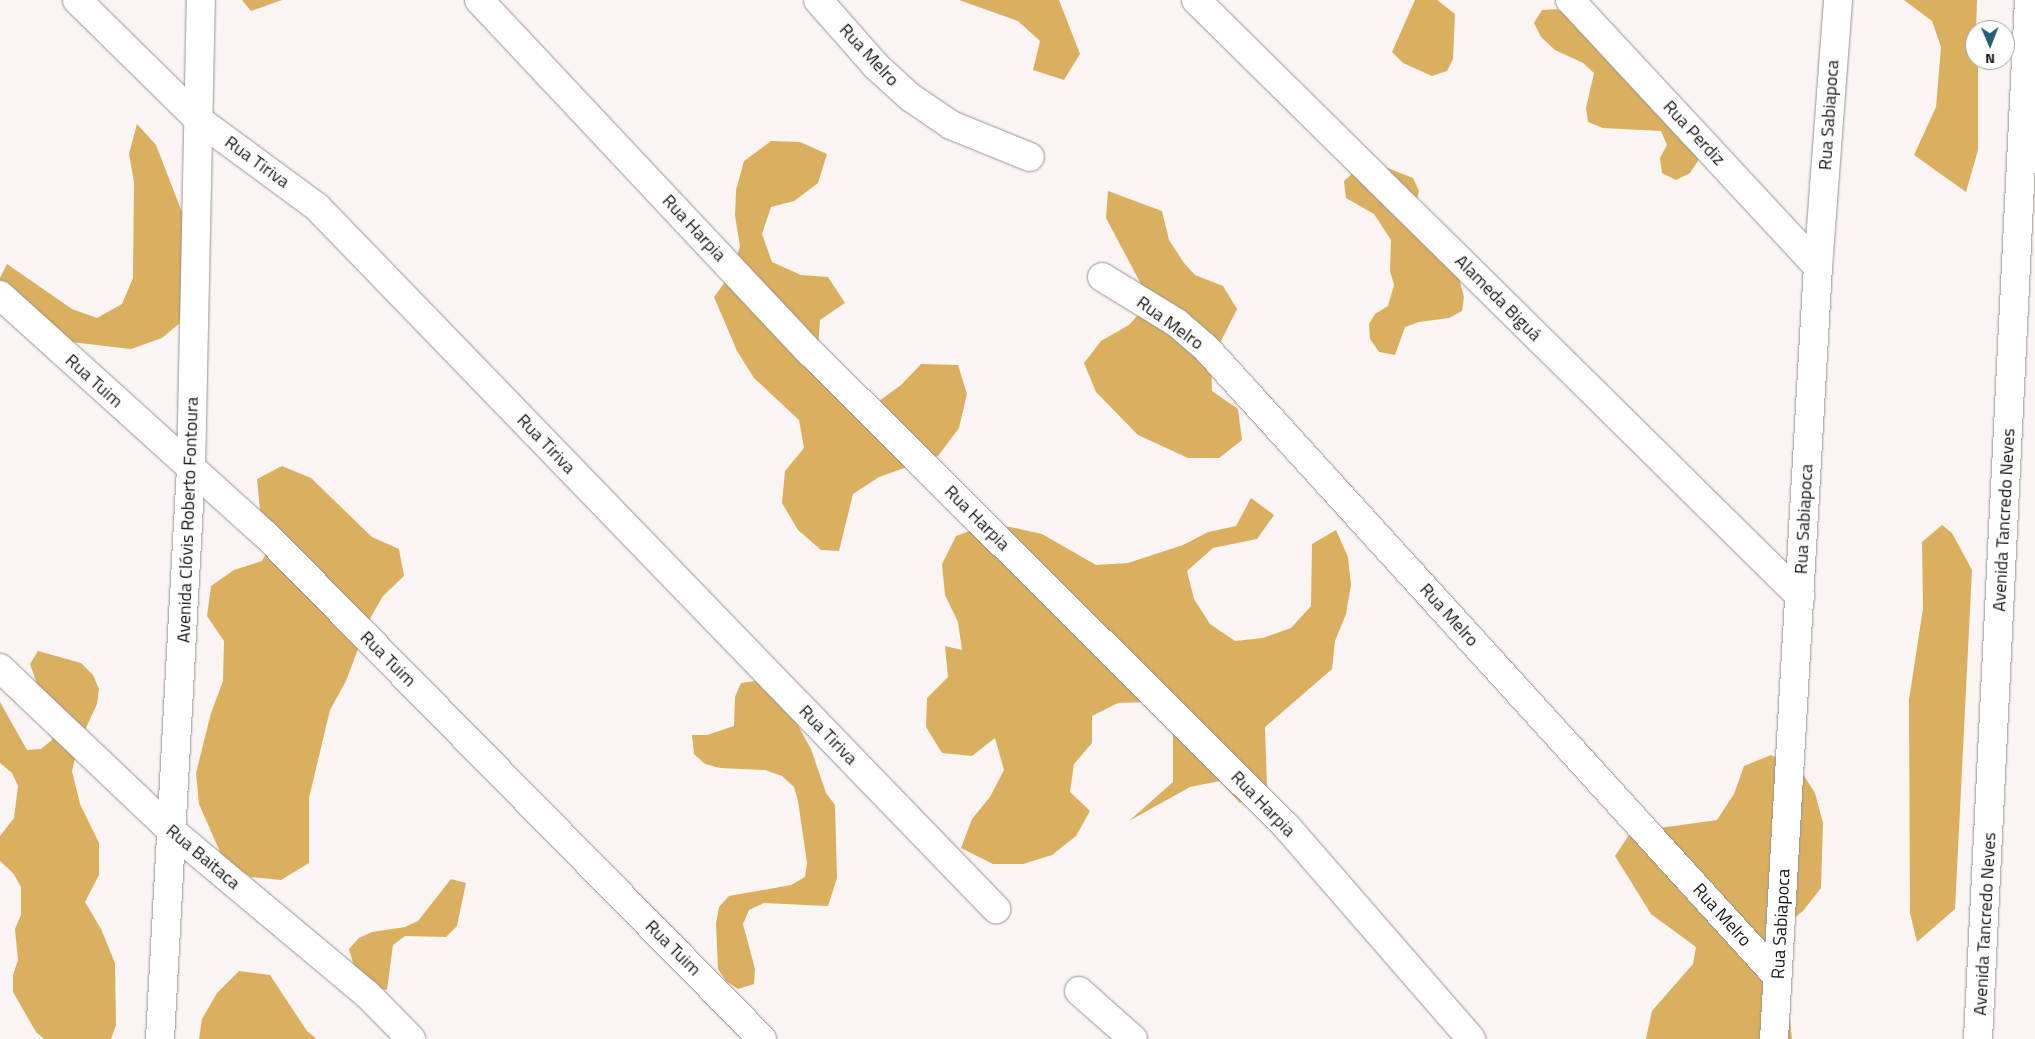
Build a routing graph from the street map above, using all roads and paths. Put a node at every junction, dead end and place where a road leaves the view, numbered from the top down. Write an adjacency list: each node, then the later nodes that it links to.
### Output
1 (78, 0): 9 (street, Rua Tiriva)
2 (201, 0): 9 (street, Avenida Clóvis Roberto Fontoura)
3 (479, 0): 25 (street, Rua Harpia)
4 (818, 0): 10 (street, Rua Melro)
5 (1196, 0): 15 (street, Alameda Biguá)
6 (1570, 0): 11 (street, Rua Perdiz)
7 (1838, 0): 11 (street, Rua Sabiapoca)
8 (2029, 0): 27 (street, Avenida Tancredo Neves)
9 (199, 120): 14 (street, Avenida Clóvis Roberto Fontoura); 18 (street, Rua Tiriva)
10 (1030, 157)
11 (1818, 267): 15 (street, Rua Sabiapoca)
12 (1102, 276): 19 (street, Rua Melro)
13 (0, 295): 14 (street, Rua Tuim)
14 (191, 469): 17 (street, Avenida Clóvis Roberto Fontoura); 23 (street, Rua Tuim)
15 (1800, 596): 19 (street, Rua Sabiapoca)
16 (0, 668): 17 (street, Rua Baitaca)
17 (173, 832): 21 (street, Avenida Clóvis Roberto Fontoura); 22 (street, Rua Baitaca)
18 (996, 909)
19 (1777, 976): 26 (street, Rua Sabiapoca)
20 (1079, 991): 24 (street)
21 (160, 1039)
22 (410, 1039)
23 (762, 1039)
24 (1133, 1039)
25 (1471, 1039)
26 (1774, 1039)
27 (1978, 1039)

